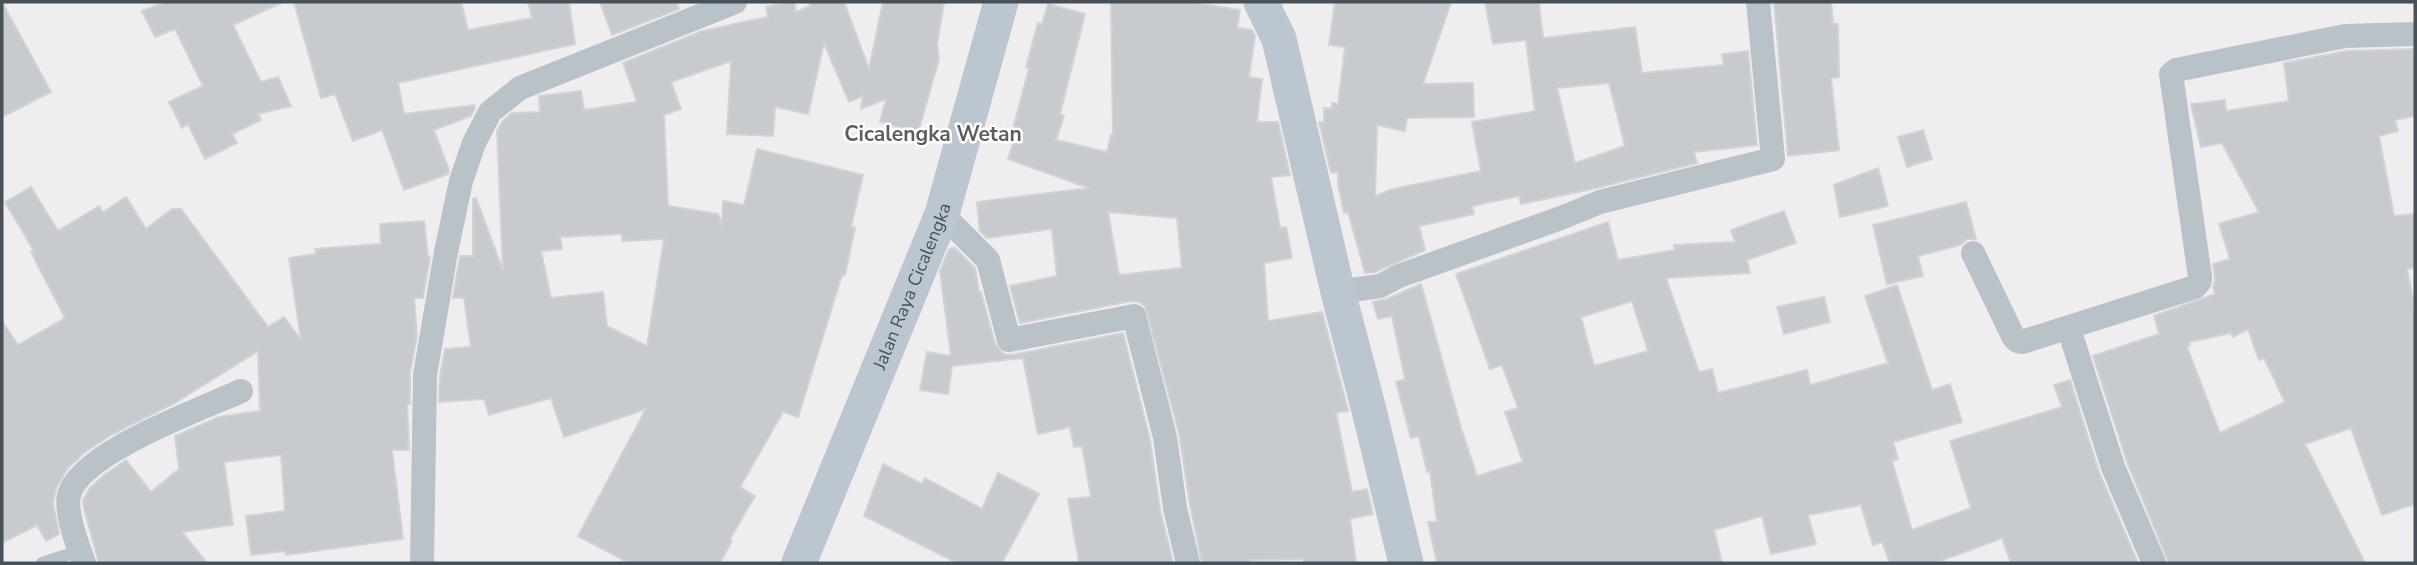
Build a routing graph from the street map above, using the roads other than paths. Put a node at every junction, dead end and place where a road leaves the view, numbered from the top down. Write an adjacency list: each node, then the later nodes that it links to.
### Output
1 (735, 2): 13 (street)
2 (1001, 2): 6 (main road, Jalan Raya Cicalengka)
3 (1261, 2): 8 (main road)
4 (1758, 2): 8 (street)
5 (2415, 34): 9 (street)
6 (942, 214): 14 (main road, Jalan Raya Cicalengka); 15 (street)
7 (1973, 253): 9 (street)
8 (1338, 292): 16 (main road)
9 (2069, 329): 17 (street)
10 (241, 391): 11 (street)
11 (82, 557): 12 (lane)
12 (42, 563)
13 (422, 563)
14 (799, 563)
15 (1188, 563)
16 (1406, 563)
17 (2154, 563)

